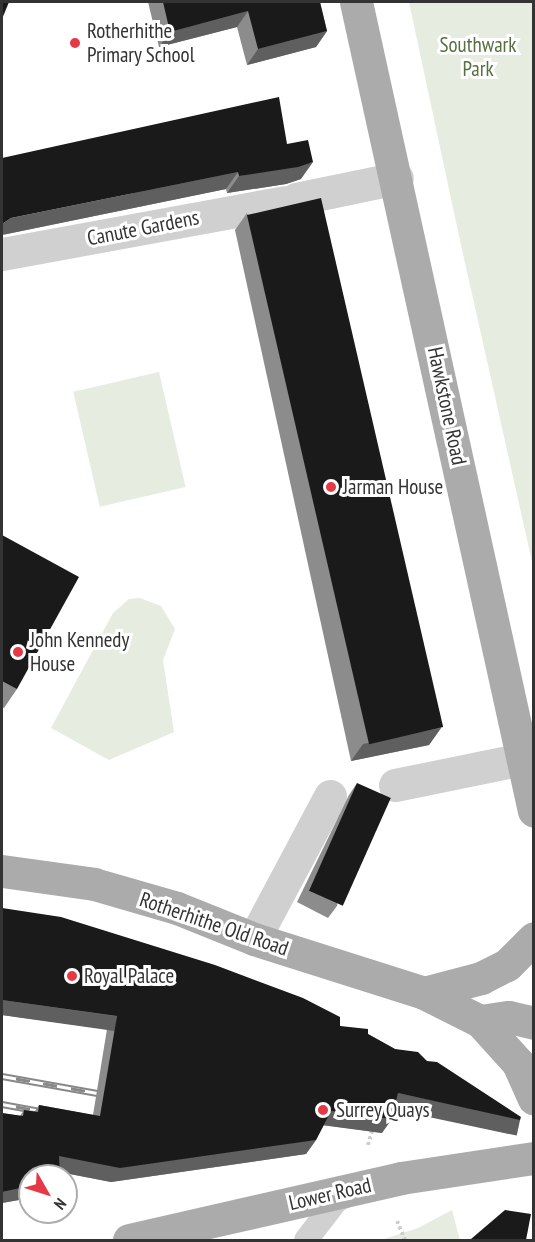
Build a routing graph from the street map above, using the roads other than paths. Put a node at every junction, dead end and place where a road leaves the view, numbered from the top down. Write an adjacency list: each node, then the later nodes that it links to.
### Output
1 (357, 2): 2 (main road, Hawkstone Road)
2 (397, 178): 3 (street, Canute Gardens); 4 (main road, Hawkstone Road)
3 (2, 254)
4 (523, 759): 5 (street); 7 (main road, Hawkstone Road)
5 (395, 785)
6 (330, 796): 10 (street)
7 (534, 811)
8 (2, 871): 10 (main road, Rotherhithe Old Road)
9 (534, 938): 11 (main road)
10 (254, 939): 11 (main road, Rotherhithe Old Road)
11 (424, 993): 12 (main road, Rotherhithe Old Road)
12 (480, 1021): 13 (main road); 14 (main road, Rotherhithe Old Road)
13 (534, 1023)
14 (534, 1099)
15 (534, 1158): 16 (main road, Lower Road)
16 (360, 1188): 17 (main road, Lower Road); 18 (lane)
17 (129, 1240)
18 (306, 1240)

